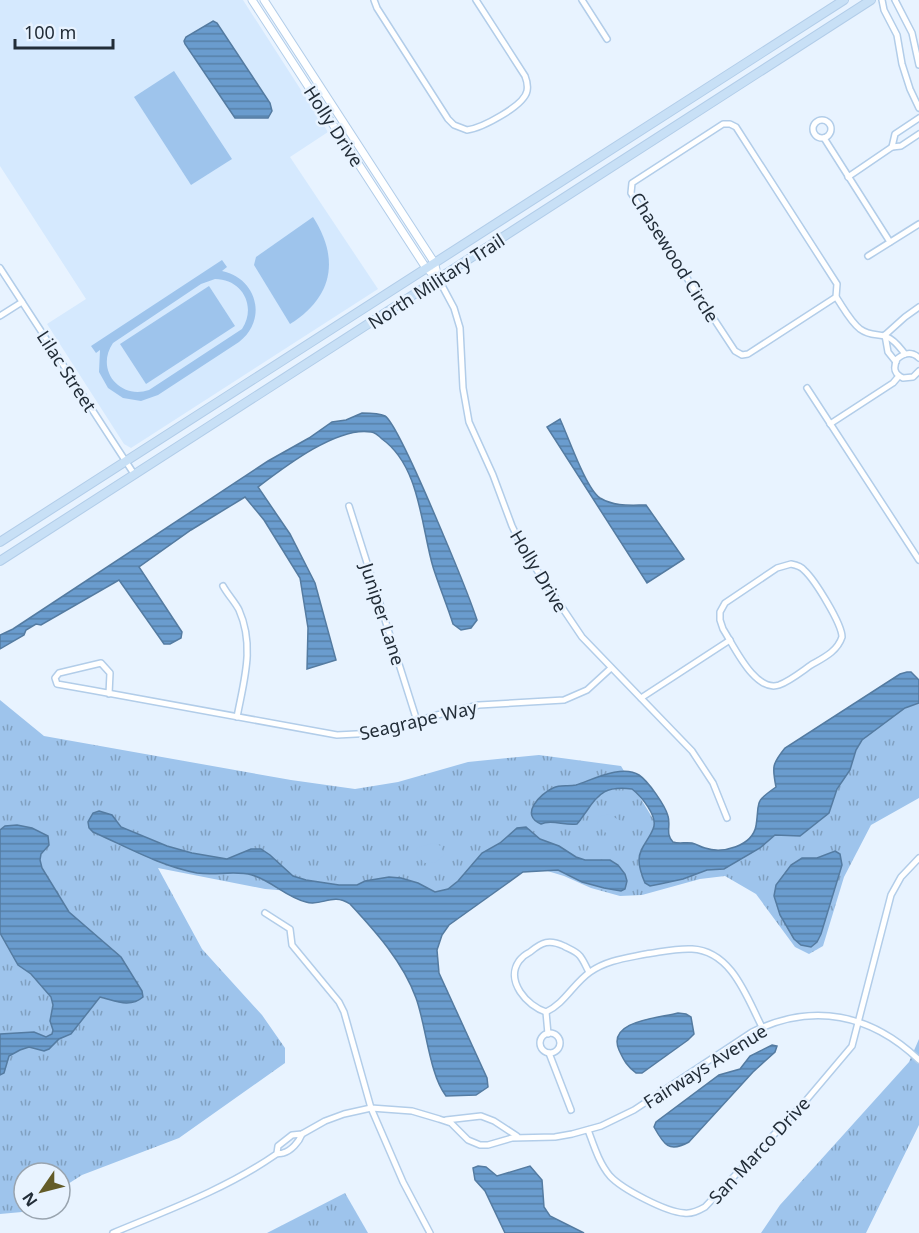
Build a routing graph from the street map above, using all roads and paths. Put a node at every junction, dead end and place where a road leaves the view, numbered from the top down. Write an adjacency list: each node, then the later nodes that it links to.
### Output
1 (252, 0): 22 (street, Holly Drive)
2 (264, 0): 21 (street, Holly Drive)
3 (374, 0): 4 (street)
4 (476, 0)
5 (582, 0): 10 (street)
6 (844, 0): 21 (main road, North Military Trail)
7 (871, 0): 24 (main road, North Military Trail)
8 (882, 0): 12 (street)
9 (895, 0): 11 (street)
10 (607, 39)
11 (919, 65)
12 (919, 108)
13 (919, 118): 16 (street)
14 (919, 134): 16 (street)
15 (824, 138): 17 (street)
16 (892, 147): 17 (street)
17 (848, 177): 19 (street)
18 (919, 224): 19 (street)
19 (890, 242): 20 (street)
20 (868, 256)
21 (434, 262): 22 (main road, North Military Trail); 24 (street, Holly Drive)
22 (426, 268): 24 (street, Holly Drive); 37 (main road, North Military Trail)
23 (0, 270): 26 (street, Lilac Street)
24 (439, 280): 38 (main road, North Military Trail); 45 (street, Holly Drive)
25 (836, 297): 25 (street, Chasewood Circle); 29 (street, Chasewood Circle)
26 (22, 302): 28 (street); 37 (street, Lilac Street)
27 (919, 307): 29 (street)
28 (0, 316)
29 (885, 335): 30 (street, Chasewood Circle); 32 (street)
30 (905, 354): 31 (street); 32 (street)
31 (919, 358)
32 (896, 362): 34 (street)
33 (919, 371): 34 (street)
34 (899, 376): 36 (street)
35 (807, 388): 36 (street)
36 (831, 424): 41 (street)
37 (126, 462): 38 (street, Lilac Street); 40 (main road, North Military Trail)
38 (134, 474): 42 (main road, North Military Trail)
39 (348, 506): 49 (street, Juniper Lane)
40 (0, 542)
41 (919, 560)
42 (0, 561)
43 (223, 586): 48 (street)
44 (730, 640): 44 (street); 47 (street)
45 (611, 668): 47 (street, Holly Drive); 49 (street, Seagrape Way)
46 (109, 694): 46 (street, Seagrape Way); 48 (street, Seagrape Way)
47 (641, 698): 50 (street, Holly Drive)
48 (237, 717): 49 (street, Seagrape Way)
49 (417, 721)
50 (728, 818)
51 (919, 858): 55 (street, San Marco Drive)
52 (265, 914): 60 (street)
53 (589, 972): 54 (street); 54 (street); 56 (street)
54 (546, 1012): 57 (street)
55 (858, 1022): 56 (street, Fairways Avenue); 59 (street, Fairways Avenue); 63 (street, San Marco Drive)
56 (762, 1028): 63 (street, Fairways Avenue)
57 (548, 1034): 58 (street); 58 (street)
58 (549, 1053): 61 (street)
59 (919, 1060)
60 (371, 1108): 62 (street, Fairways Avenue); 65 (street, Fairways Avenue); 66 (street)
61 (571, 1110)
62 (439, 1119): 64 (street, Fairways Avenue); 64 (street, Fairways Avenue)
63 (588, 1130): 64 (street, Fairways Avenue)
64 (518, 1137)
65 (113, 1233)
66 (430, 1233)

